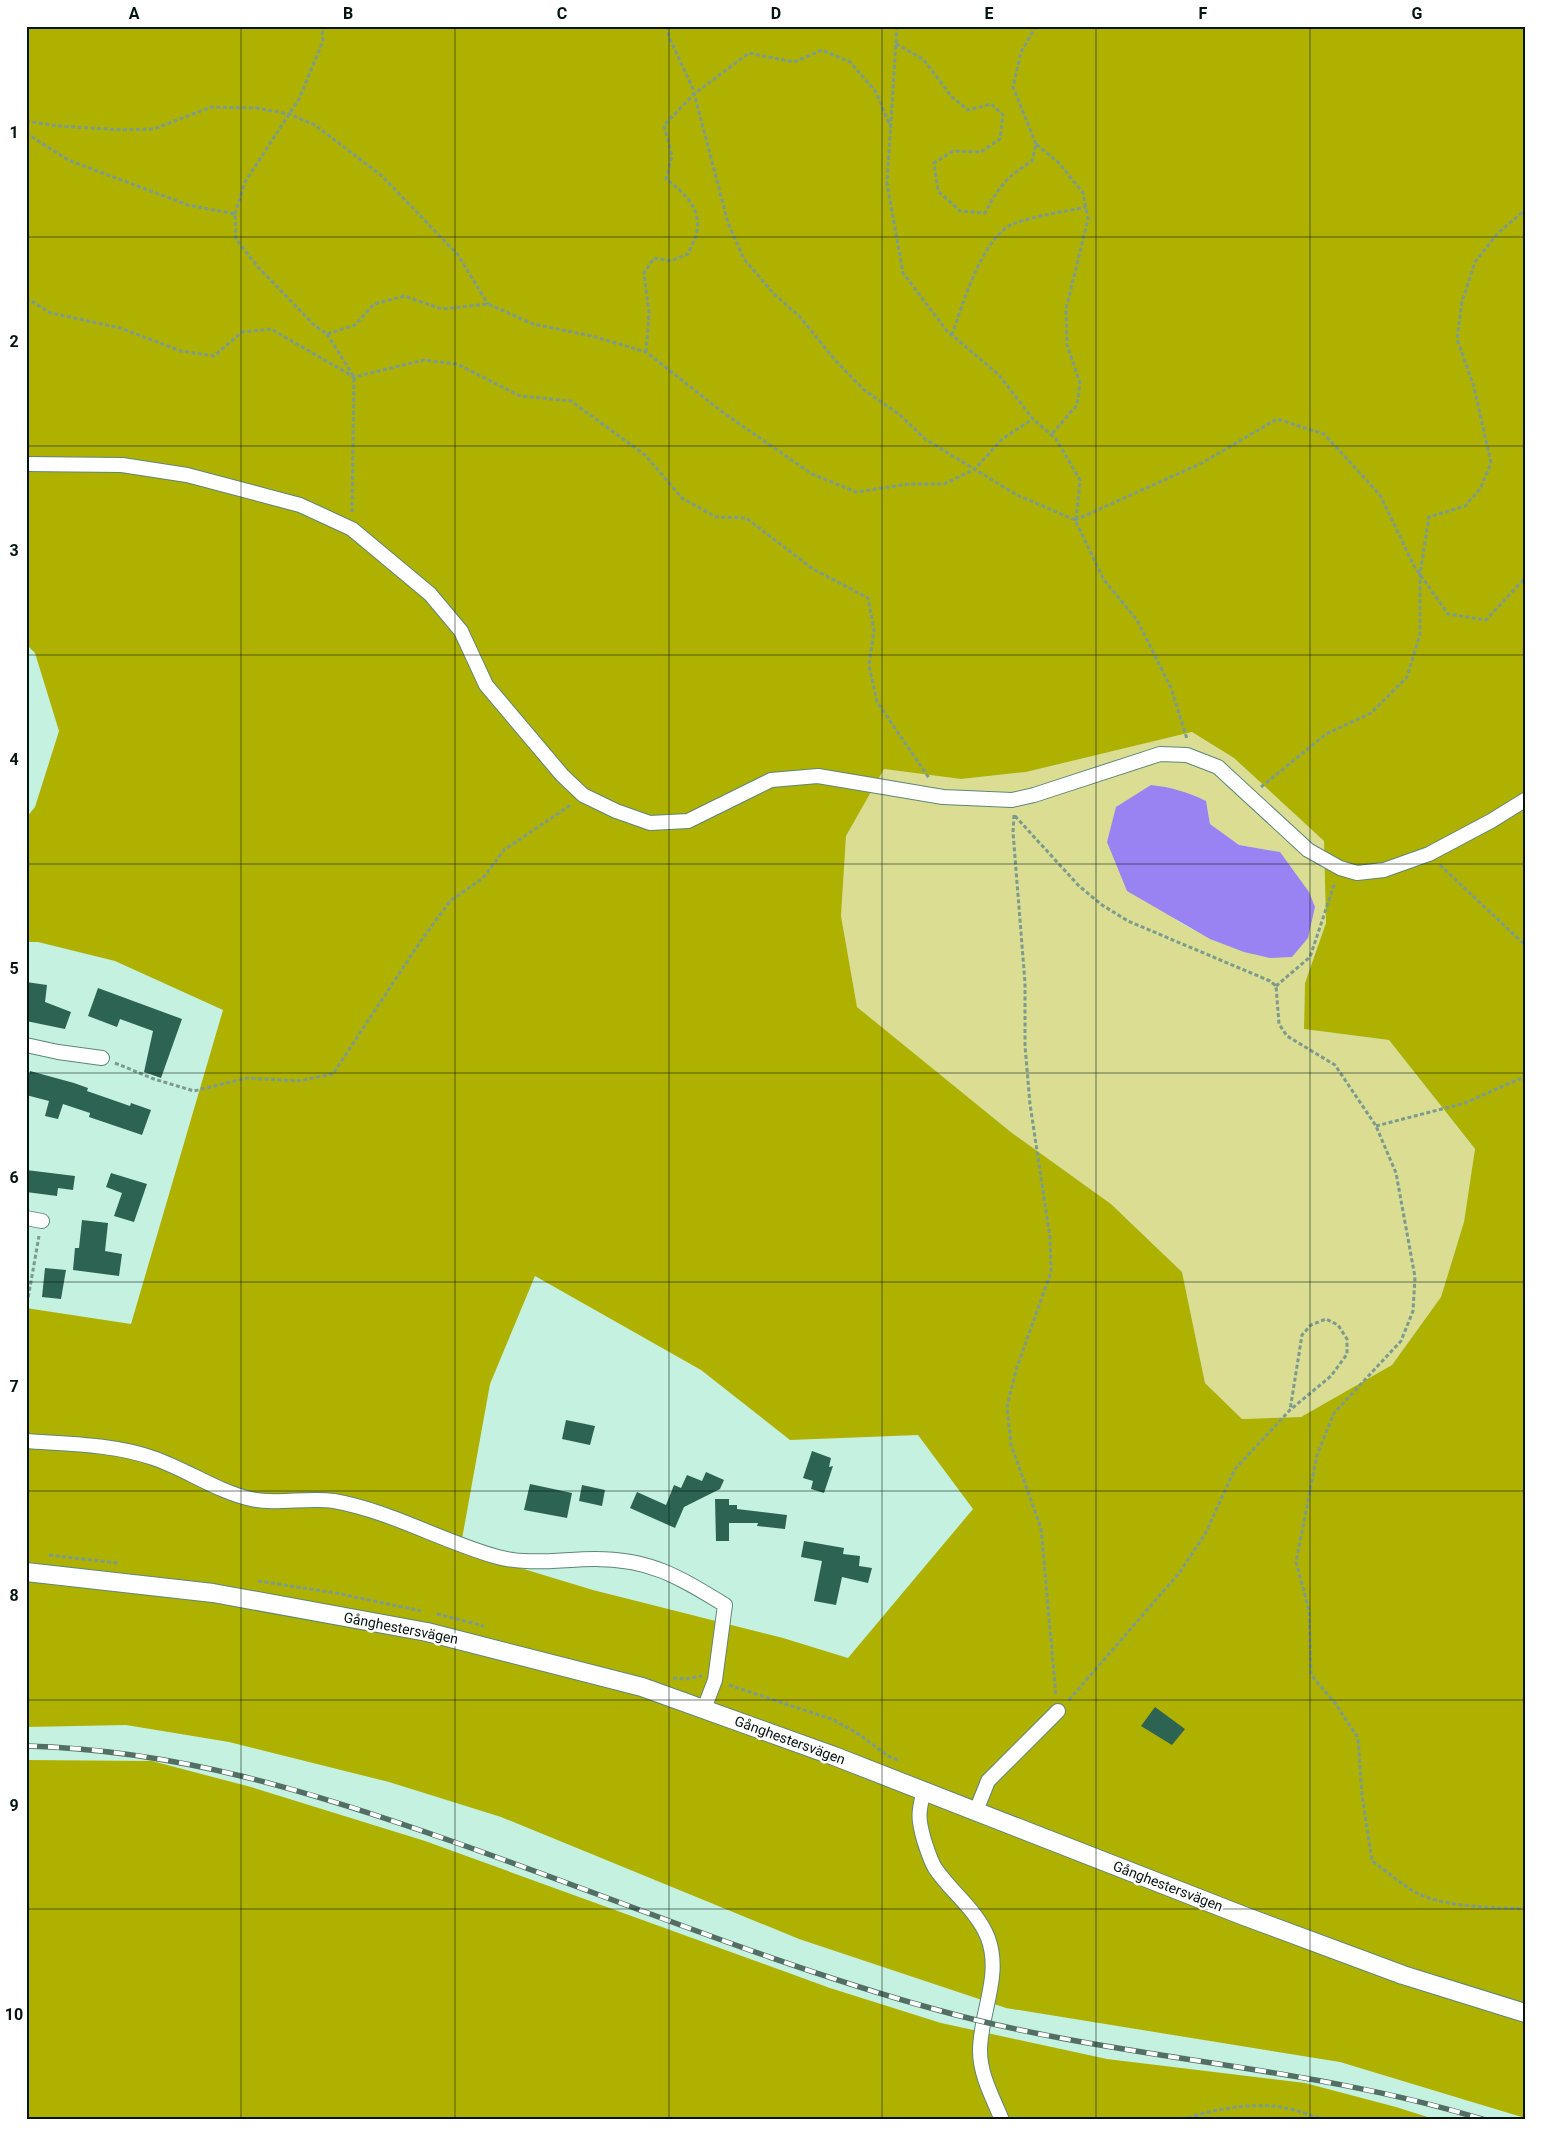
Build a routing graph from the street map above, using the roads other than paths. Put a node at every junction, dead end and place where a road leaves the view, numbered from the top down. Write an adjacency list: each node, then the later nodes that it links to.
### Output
1 (26, 464): 2 (street)
2 (1525, 800)
3 (26, 1045): 4 (street)
4 (102, 1058)
5 (26, 1218): 6 (street)
6 (42, 1220)
7 (26, 1441): 9 (street)
8 (26, 1572): 9 (street, Gånghestersvägen)
9 (704, 1709): 11 (street, Gånghestersvägen)
10 (1058, 1711): 12 (street)
11 (924, 1791): 12 (street, Gånghestersvägen); 14 (street)
12 (976, 1811): 13 (street, Gånghestersvägen)
13 (1525, 2013)
14 (1002, 2120)

